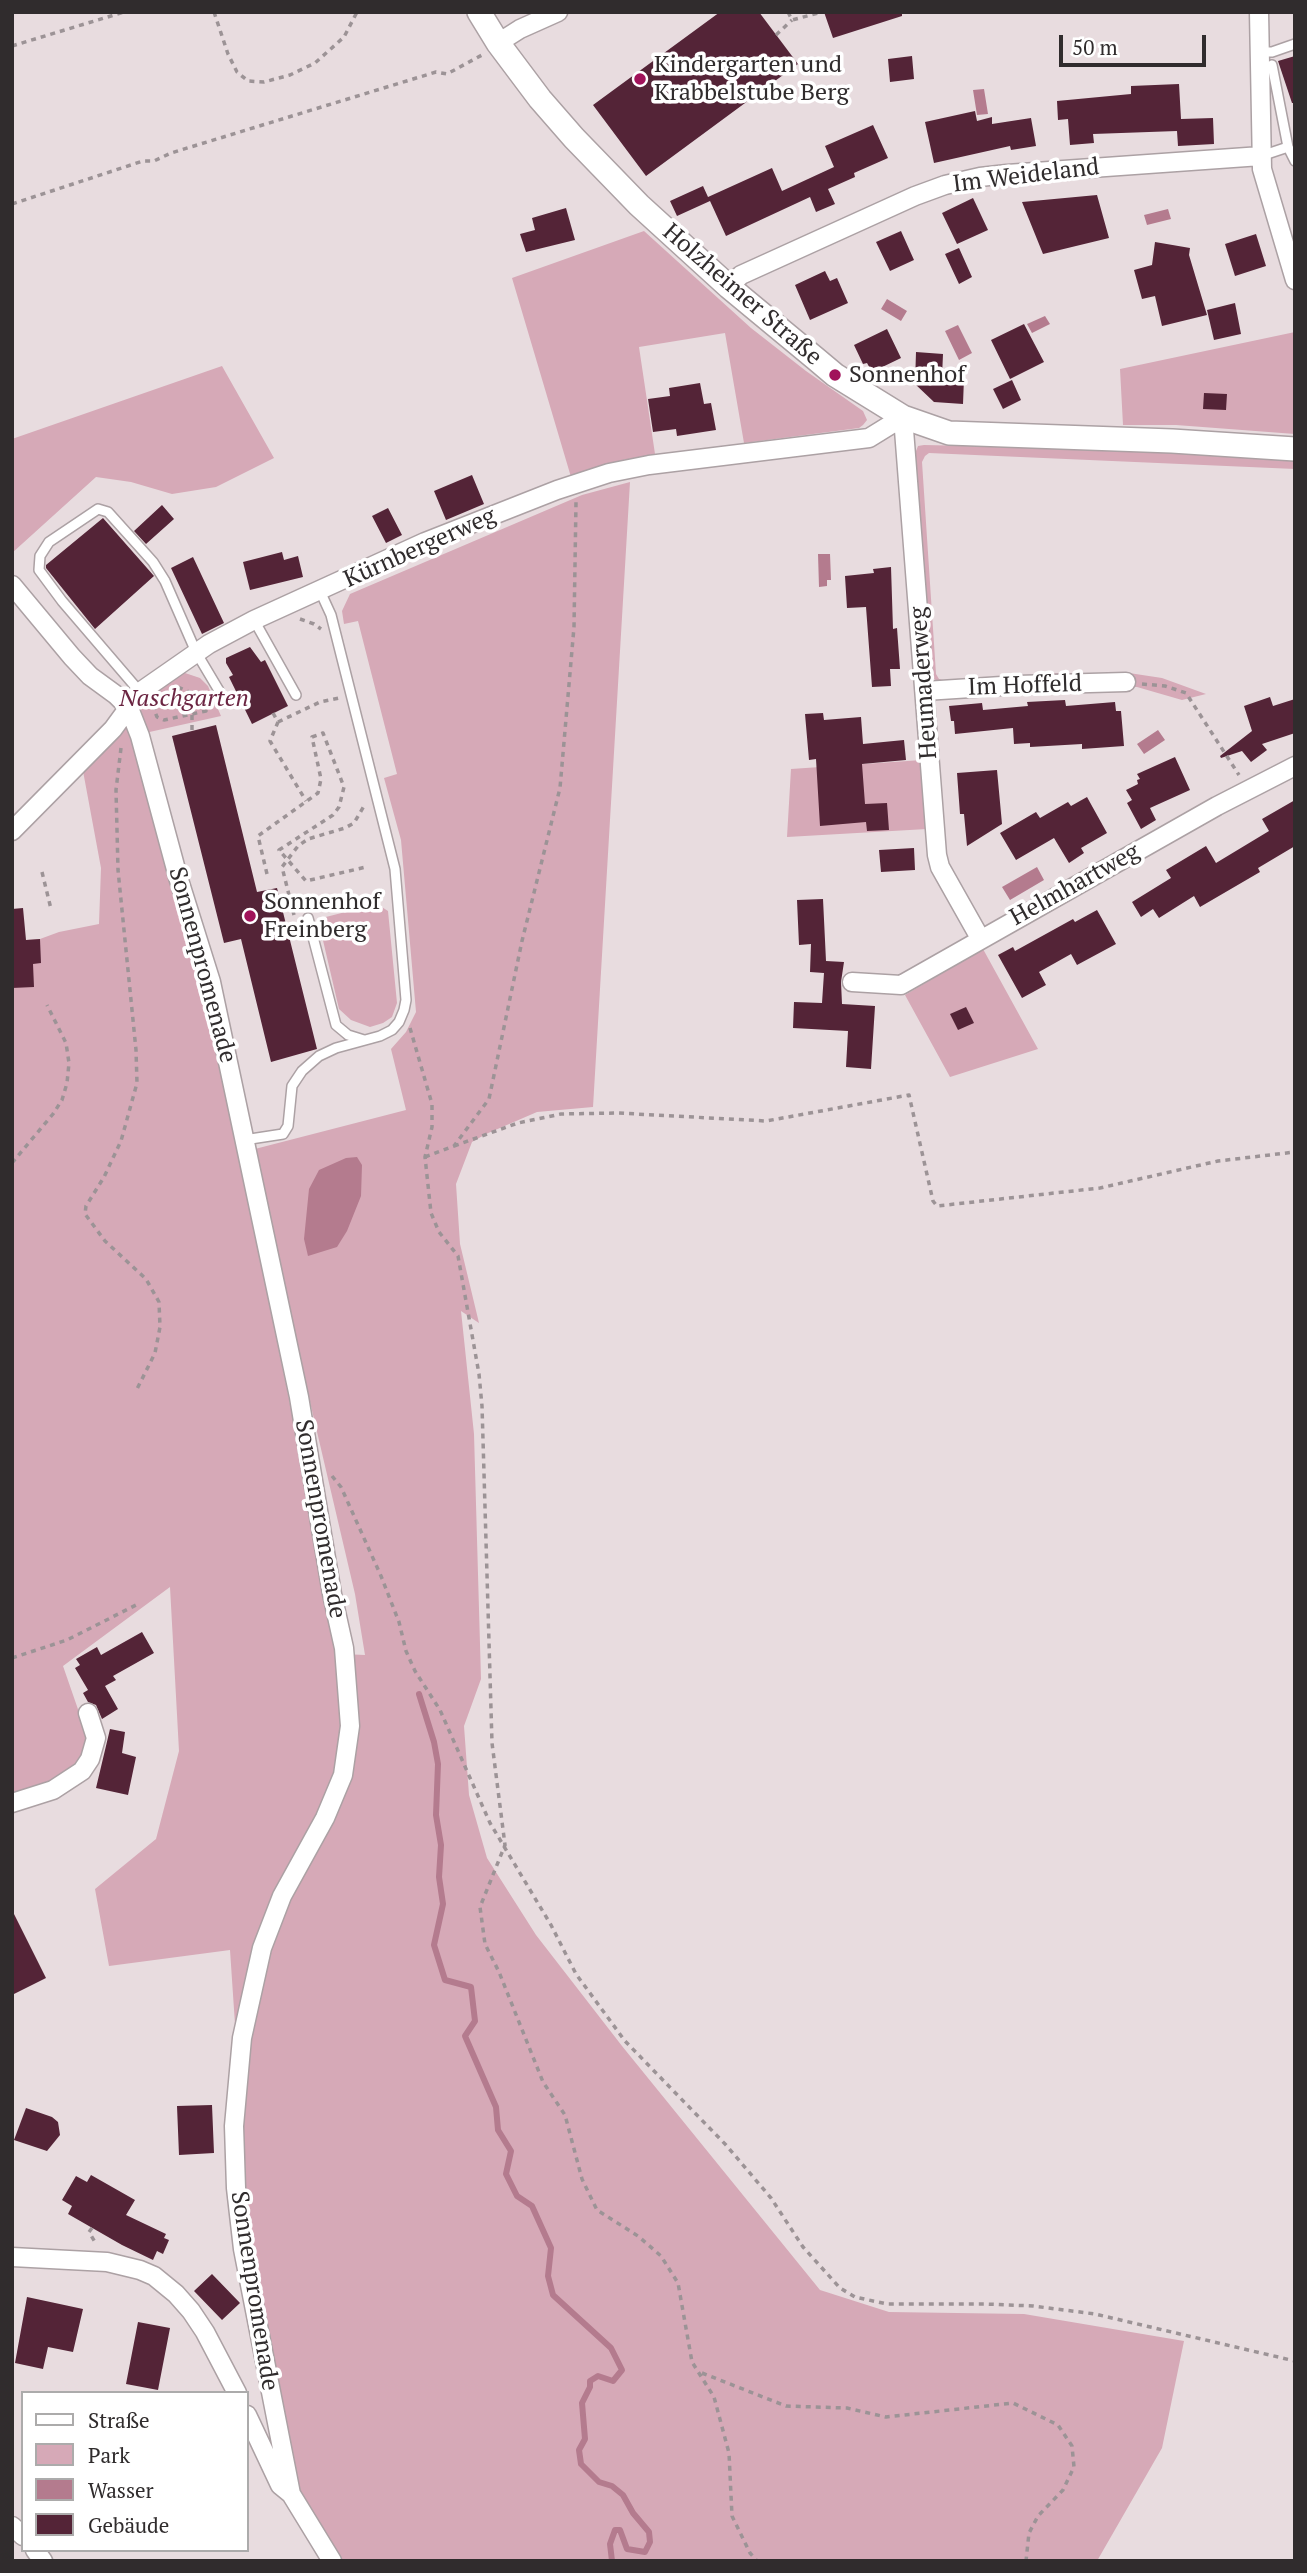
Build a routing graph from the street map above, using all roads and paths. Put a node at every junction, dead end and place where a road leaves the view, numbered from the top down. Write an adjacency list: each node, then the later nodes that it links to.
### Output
1 (124, 12): 12 (path)
2 (214, 12): 3 (path)
3 (357, 12)
4 (479, 12): 13 (street, Holzheimer Straße)
5 (558, 12): 13 (street)
6 (788, 12): 9 (path)
7 (822, 12): 9 (path)
8 (1259, 12): 14 (street)
9 (792, 20): 10 (path)
10 (776, 35)
11 (1295, 44): 14 (lane)
12 (12, 46)
13 (494, 47): 18 (path); 20 (street, Holzheimer Straße)
14 (1266, 58): 15 (lane); 16 (street)
15 (1288, 147): 16 (lane, Im Weideland); 17 (lane)
16 (1261, 156): 19 (street); 20 (street, Im Weideland)
17 (1295, 161)
18 (12, 204)
19 (1295, 280)
20 (729, 287): 21 (street, Holzheimer Straße)
21 (903, 417): 22 (street, Holzheimer Straße); 25 (street, Kürnbergerweg); 31 (street, Heumaderweg)
22 (1295, 449)
23 (576, 493): 60 (path)
24 (12, 585): 36 (street, Sonnenpromenade)
25 (320, 592): 27 (street, Kürnbergerweg); 57 (lane)
26 (294, 618): 28 (path)
27 (254, 620): 29 (street, Kürnbergerweg); 34 (lane)
28 (325, 638)
29 (196, 652): 32 (street, Kürnbergerweg); 32 (lane); 33 (lane)
30 (1126, 682): 31 (street, Im Hoffeld); 43 (path)
31 (925, 691): 54 (street, Heumaderweg)
32 (140, 692): 36 (street, Kürnbergerweg)
33 (221, 694)
34 (296, 695)
35 (334, 699): 39 (path)
36 (129, 708): 46 (street, Kürnbergerweg); 59 (street, Sonnenpromenade)
37 (273, 713): 39 (path)
38 (192, 715): 38 (path); 40 (path)
39 (278, 722): 44 (path)
40 (192, 731)
41 (122, 744): 64 (path)
42 (1295, 766): 43 (street, Helmhartweg)
43 (1248, 788): 54 (street, Helmhartweg)
44 (306, 801): 47 (path); 50 (path)
45 (365, 804): 47 (path)
46 (12, 831)
47 (288, 860): 48 (path); 52 (path)
48 (366, 867)
49 (42, 872): 51 (path)
50 (267, 874)
51 (51, 909)
52 (294, 917)
53 (308, 918): 58 (lane)
54 (980, 938): 55 (street, Helmhartweg)
55 (852, 982)
56 (47, 1005): 63 (path)
57 (399, 1023): 58 (lane); 62 (path)
58 (366, 1041): 59 (lane)
59 (244, 1140): 65 (street, Sonnenpromenade)
60 (454, 1146): 61 (path); 62 (path)
61 (1295, 1152)
62 (425, 1157): 70 (path)
63 (12, 1163)
64 (136, 1391)
65 (309, 1464): 70 (path); 78 (street, Sonnenpromenade)
66 (140, 1603): 67 (path)
67 (12, 1658)
68 (88, 1713): 69 (street)
69 (12, 1803)
70 (505, 1845): 74 (path); 75 (path)
71 (92, 2228): 72 (path)
72 (89, 2242)
73 (12, 2256): 76 (street)
74 (1295, 2361)
75 (700, 2372): 80 (path); 81 (path)
76 (236, 2391)
77 (248, 2417): 78 (street)
78 (291, 2494): 79 (street)
79 (332, 2561)
80 (757, 2561)
81 (1026, 2561)

